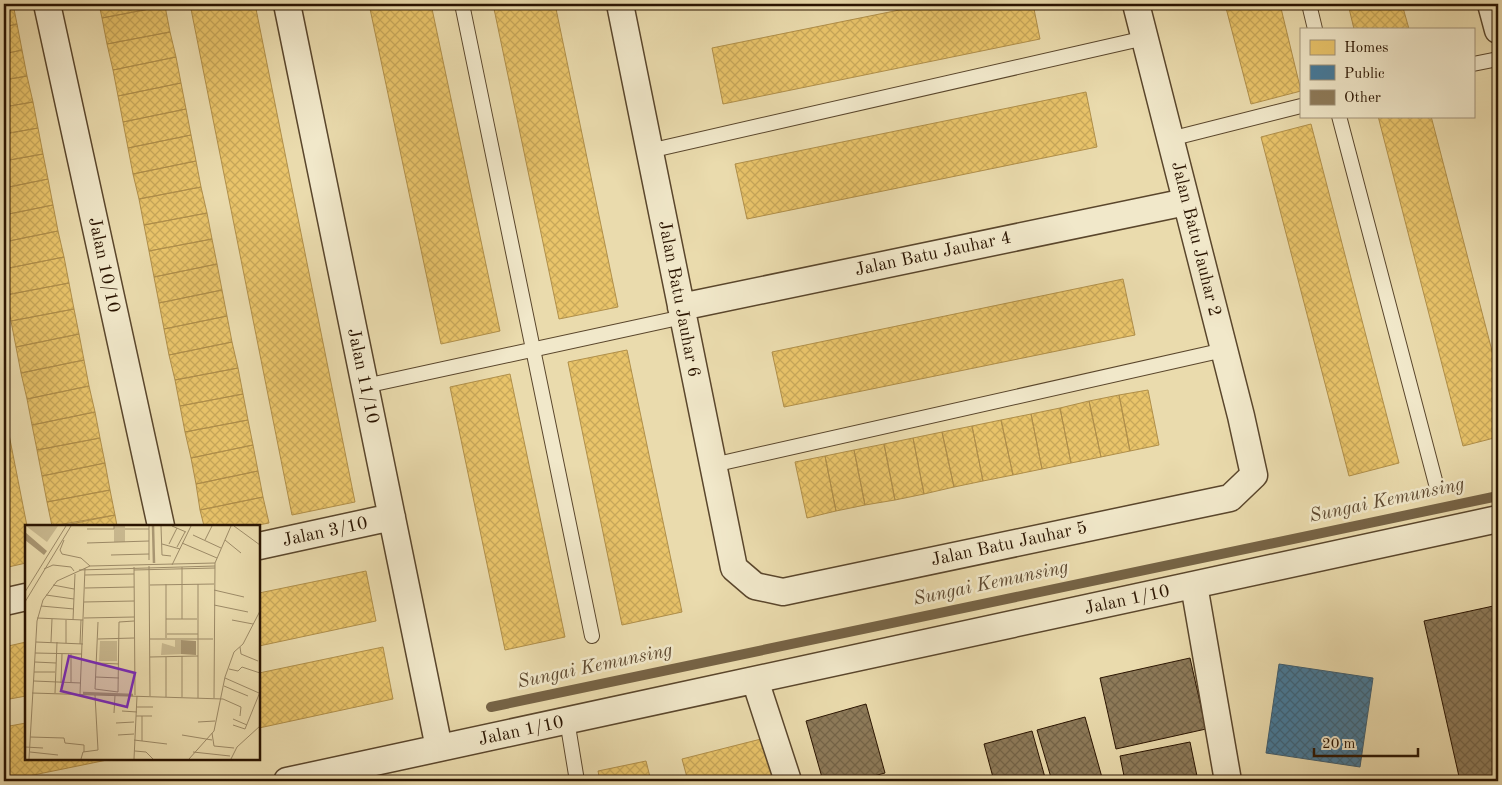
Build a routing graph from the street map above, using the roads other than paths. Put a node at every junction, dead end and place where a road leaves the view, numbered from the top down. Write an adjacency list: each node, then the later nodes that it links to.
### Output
1 (47, 4): 27 (street, Jalan 10/10)
2 (287, 4): 21 (street, Jalan 11/10)
3 (462, 4): 20 (lane)
4 (620, 4): 16 (street, Jalan Batu Jauhar 6)
5 (1136, 4): 10 (street, Jalan Batu Jauhar 2)
6 (1309, 4): 8 (lane)
7 (1491, 4): 9 (street)
8 (1315, 28)
9 (1498, 30)
10 (1144, 38): 15 (street, Jalan Batu Jauhar 2); 16 (lane)
11 (1498, 59): 12 (lane)
12 (1474, 64)
13 (1300, 106): 15 (lane)
14 (1340, 118): 24 (lane)
15 (1170, 139): 17 (street, Jalan Batu Jauhar 2)
16 (649, 151): 18 (street, Jalan Batu Jauhar 6)
17 (1186, 202): 18 (street, Jalan Batu Jauhar 4); 19 (street, Jalan Batu Jauhar 2)
18 (682, 312): 20 (lane); 22 (street, Jalan Batu Jauhar 6)
19 (1224, 350): 22 (lane); 23 (street, Jalan Batu Jauhar 2)
20 (533, 351): 21 (lane); 33 (lane)
21 (365, 386): 25 (street, Jalan 11/10)
22 (713, 465): 30 (street, Jalan Batu Jauhar 6)
23 (1254, 475): 30 (street, Jalan Batu Jauhar 5)
24 (1436, 484)
25 (392, 518): 28 (street, Jalan 3/10); 36 (street, Jalan 11/10)
26 (1498, 519): 29 (street, Jalan 1/10)
27 (161, 525)
28 (260, 546)
29 (1194, 585): 34 (street, Jalan 1/10); 40 (street)
30 (755, 586)
31 (25, 598): 32 (street)
32 (4, 602)
33 (592, 636)
34 (755, 680): 35 (street, Jalan 1/10); 39 (street)
35 (567, 720): 36 (street, Jalan 1/10); 38 (lane)
36 (439, 748): 37 (street, Jalan 1/10)
37 (287, 781)
38 (577, 781)
39 (788, 781)
40 (1228, 781)

